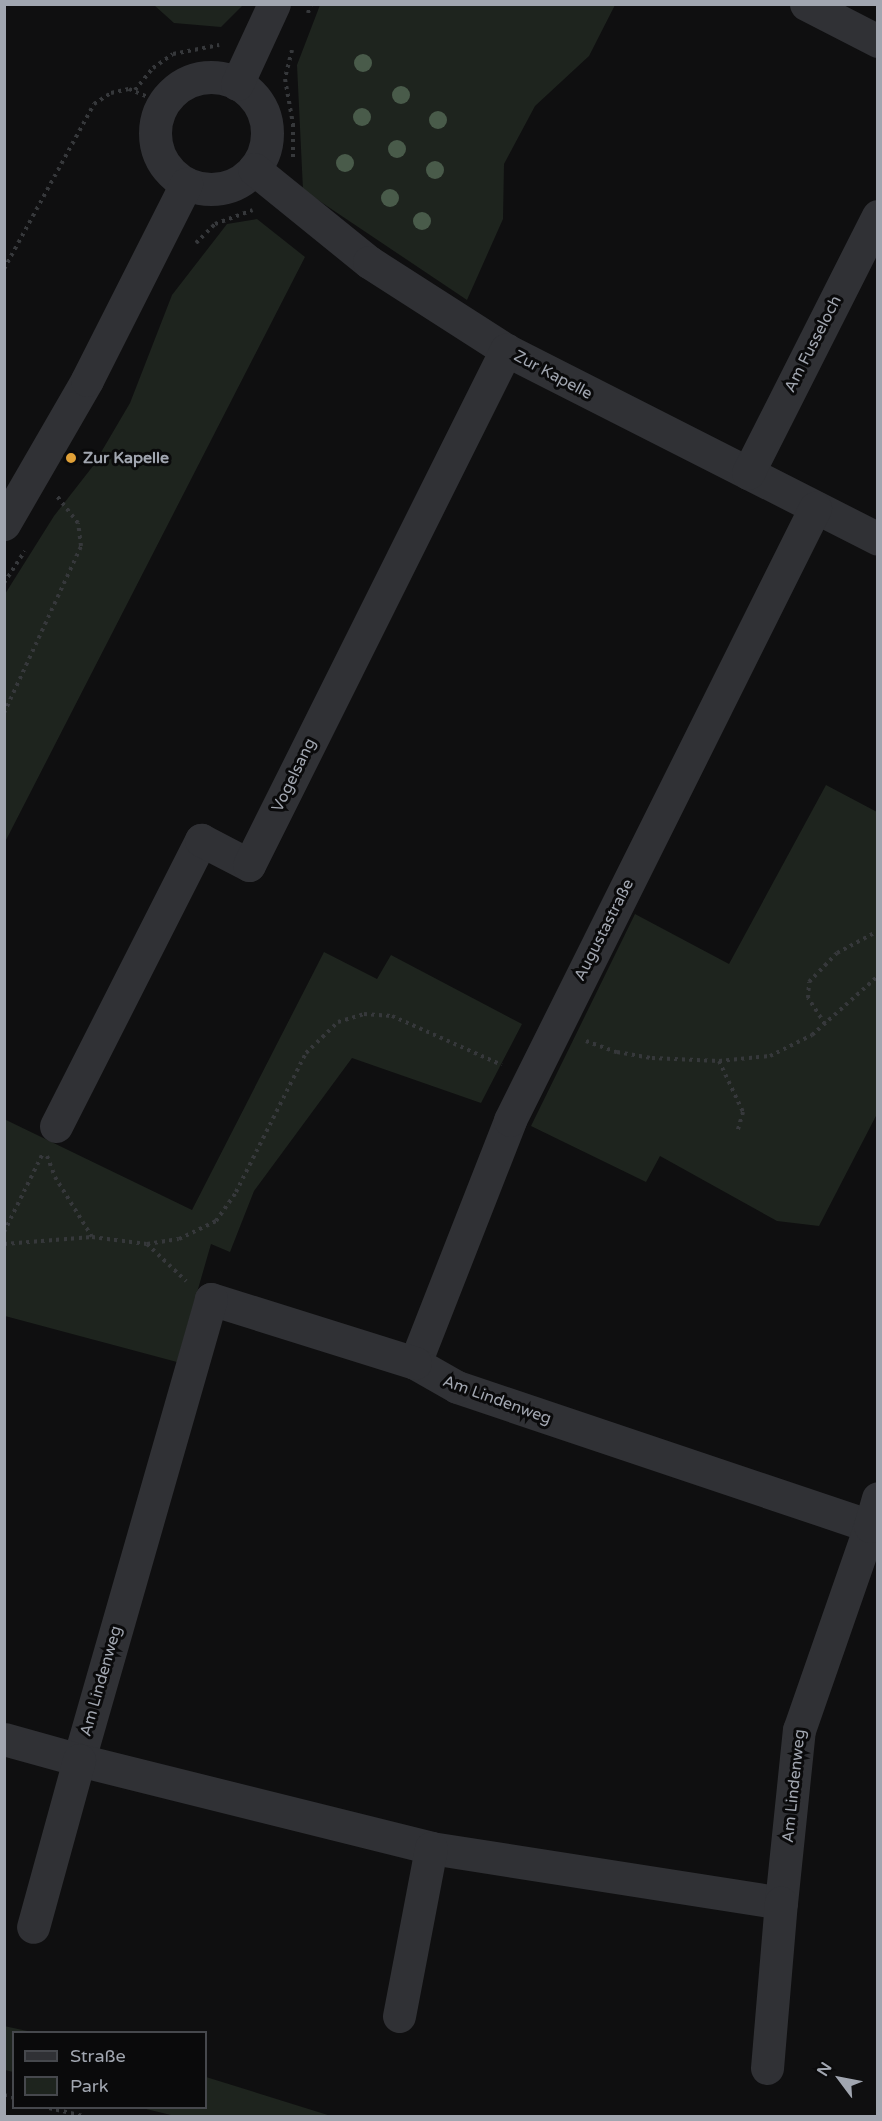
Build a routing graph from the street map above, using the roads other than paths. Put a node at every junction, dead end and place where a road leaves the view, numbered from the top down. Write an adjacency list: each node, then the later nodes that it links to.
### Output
1 (274, 4): 4 (street)
2 (806, 4): 3 (street)
3 (878, 41)
4 (244, 70): 5 (street); 6 (street)
5 (264, 178): 6 (street); 8 (street, Zur Kapelle)
6 (186, 184): 11 (street)
7 (878, 216): 9 (street, Am Fusseloch)
8 (506, 350): 9 (street, Zur Kapelle); 13 (street, Vogelsang)
9 (748, 473): 10 (street, Zur Kapelle)
10 (815, 508): 12 (street, Zur Kapelle); 14 (street, Augustastraße)
11 (4, 524)
12 (878, 539)
13 (52, 1134)
14 (415, 1363): 15 (street, Am Lindenweg); 17 (street, Am Lindenweg)
15 (874, 1512): 19 (street, Am Lindenweg)
16 (4, 1739): 17 (street)
17 (79, 1760): 18 (street); 20 (street, Am Lindenweg)
18 (431, 1848): 19 (street); 21 (street)
19 (782, 1903): 22 (street, Am Lindenweg)
20 (33, 1927)
21 (399, 2016)
22 (767, 2068)

